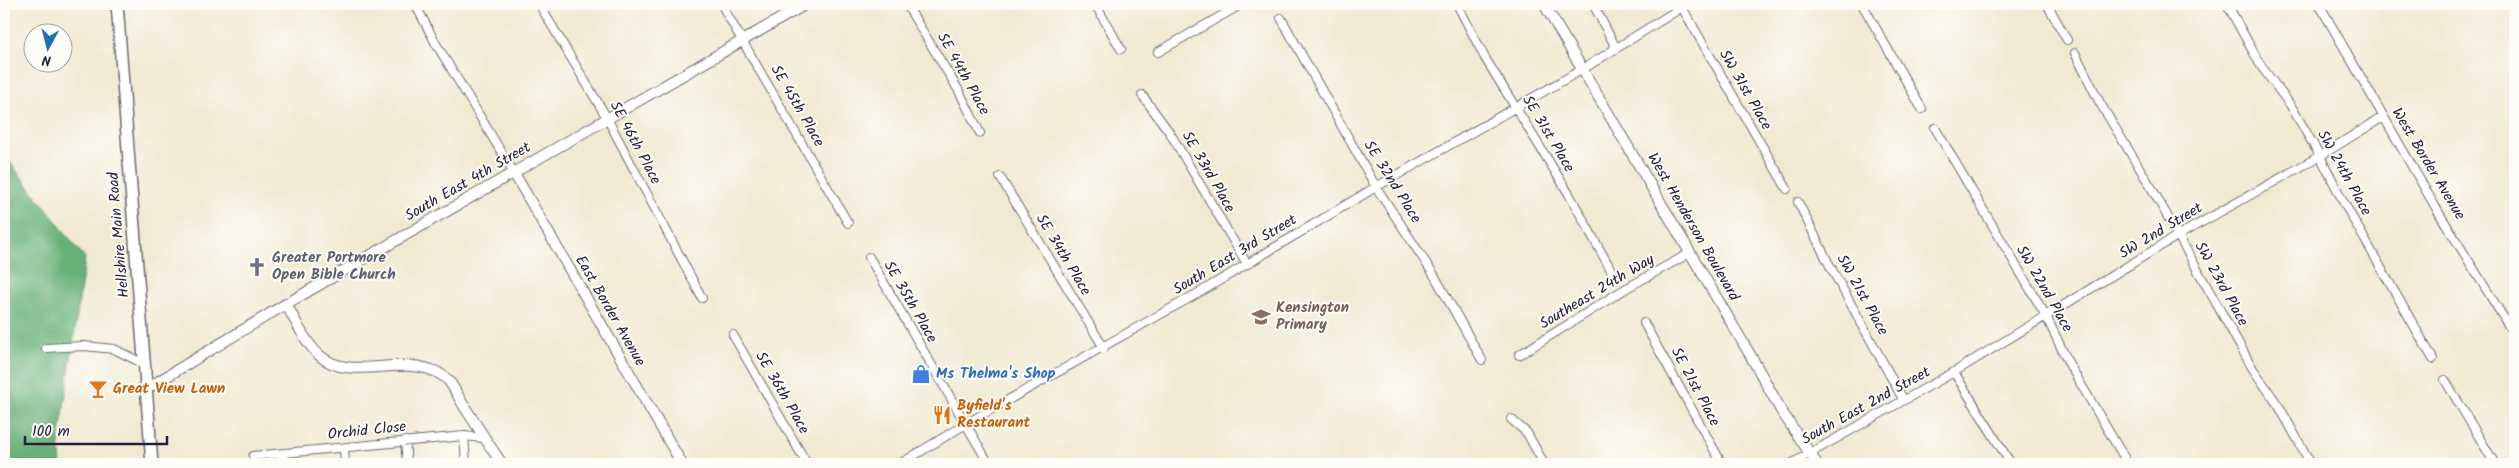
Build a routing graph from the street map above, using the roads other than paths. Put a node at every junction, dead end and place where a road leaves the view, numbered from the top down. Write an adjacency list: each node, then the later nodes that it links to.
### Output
1 (117, 4): 55 (main road, Hellshire Main Road)
2 (415, 4): 33 (street)
3 (539, 4): 29 (street, SE 46th Place)
4 (720, 4): 19 (street, SE 45th Place)
5 (806, 4): 19 (street, South East 4th Street)
6 (906, 4): 31 (street, SE 44th Place)
7 (1095, 4): 21 (street)
8 (1242, 4): 22 (street)
9 (1458, 4): 26 (street, SE 31st Place)
10 (1544, 4): 24 (street, West Henderson Boulevard)
11 (1593, 4): 20 (street)
12 (1862, 4): 27 (street)
13 (2047, 4): 18 (street)
14 (2227, 4): 32 (street, SW 24th Place)
15 (2319, 4): 28 (street, West Border Avenue)
16 (1683, 5): 20 (street, South East 3rd Street); 36 (street, SW 31st Place)
17 (1282, 18): 35 (street, SE 32nd Place)
18 (2067, 40)
19 (743, 41): 29 (street, South East 4th Street); 38 (street, SE 45th Place)
20 (1616, 48): 24 (street, South East 3rd Street)
21 (1121, 50)
22 (1158, 52)
23 (2075, 54): 39 (street, SW 23rd Place)
24 (1583, 69): 26 (street, South East 3rd Street); 40 (street, West Henderson Boulevard)
25 (1142, 95): 42 (street, SE 33rd Place)
26 (1515, 106): 35 (street, South East 3rd Street); 43 (street, SE 31st Place)
27 (1922, 109)
28 (2383, 117): 32 (street, SW 2nd Street); 49 (street, West Border Avenue)
29 (607, 118): 33 (street, South East 4th Street); 44 (street, SE 46th Place)
30 (1934, 128): 46 (street, SW 22nd Place)
31 (980, 133)
32 (2320, 156): 39 (street, SW 2nd Street); 53 (street, SW 24th Place)
33 (514, 173): 45 (street, South East 4th Street); 75 (street, East Border Avenue)
34 (1000, 177): 51 (street, SE 34th Place)
35 (1376, 187): 42 (street, South East 3rd Street); 54 (street, SE 32nd Place)
36 (1787, 189)
37 (1798, 202): 59 (street, SW 21st Place)
38 (848, 224)
39 (2177, 236): 46 (street, SW 2nd Street); 85 (street, SW 23rd Place)
40 (1690, 253): 52 (street, Southeast 24th Way); 67 (street, West Henderson Boulevard)
41 (869, 257): 61 (street, SE 35th Place)
42 (1247, 264): 51 (street, South East 3rd Street)
43 (1616, 279)
44 (702, 298)
45 (286, 304): 58 (street, South East 4th Street); 63 (street)
46 (2046, 316): 56 (street, SW 2nd Street); 84 (street, SW 22nd Place)
47 (1644, 323): 80 (street, SE 21st Place)
48 (732, 335): 76 (street, SE 36th Place)
49 (2515, 336)
50 (46, 348): 55 (street)
51 (1104, 348): 61 (street, South East 3rd Street)
52 (1519, 356)
53 (2433, 359)
54 (1482, 360)
55 (144, 364): 58 (main road, Hellshire Main Road)
56 (1954, 372): 59 (street, South East 2nd Street); 83 (street)
57 (2444, 380): 86 (street)
58 (146, 389): 69 (main road, Hellshire Main Road)
59 (1903, 399): 67 (street, South East 2nd Street)
60 (1511, 419): 79 (street)
61 (965, 424): 77 (street, South East 3rd Street); 78 (street, SE 35th Place)
62 (464, 436): 63 (street, Orchid Close); 64 (street, Orchid Close); 73 (street)
63 (484, 438): 74 (street)
64 (405, 442): 65 (street, Orchid Close); 72 (street)
65 (344, 448): 66 (street, Orchid Close); 71 (street)
66 (284, 453): 68 (street, Orchid Close); 70 (street)
67 (1810, 453): 81 (street, South East 2nd Street); 82 (street, West Henderson Boulevard)
68 (253, 456)
69 (152, 464)
70 (285, 464)
71 (345, 464)
72 (407, 464)
73 (466, 464)
74 (502, 464)
75 (682, 464)
76 (807, 464)
77 (900, 464)
78 (988, 464)
79 (1544, 464)
80 (1722, 464)
81 (1791, 464)
82 (1817, 464)
83 (2011, 464)
84 (2128, 464)
85 (2311, 464)
86 (2495, 464)

